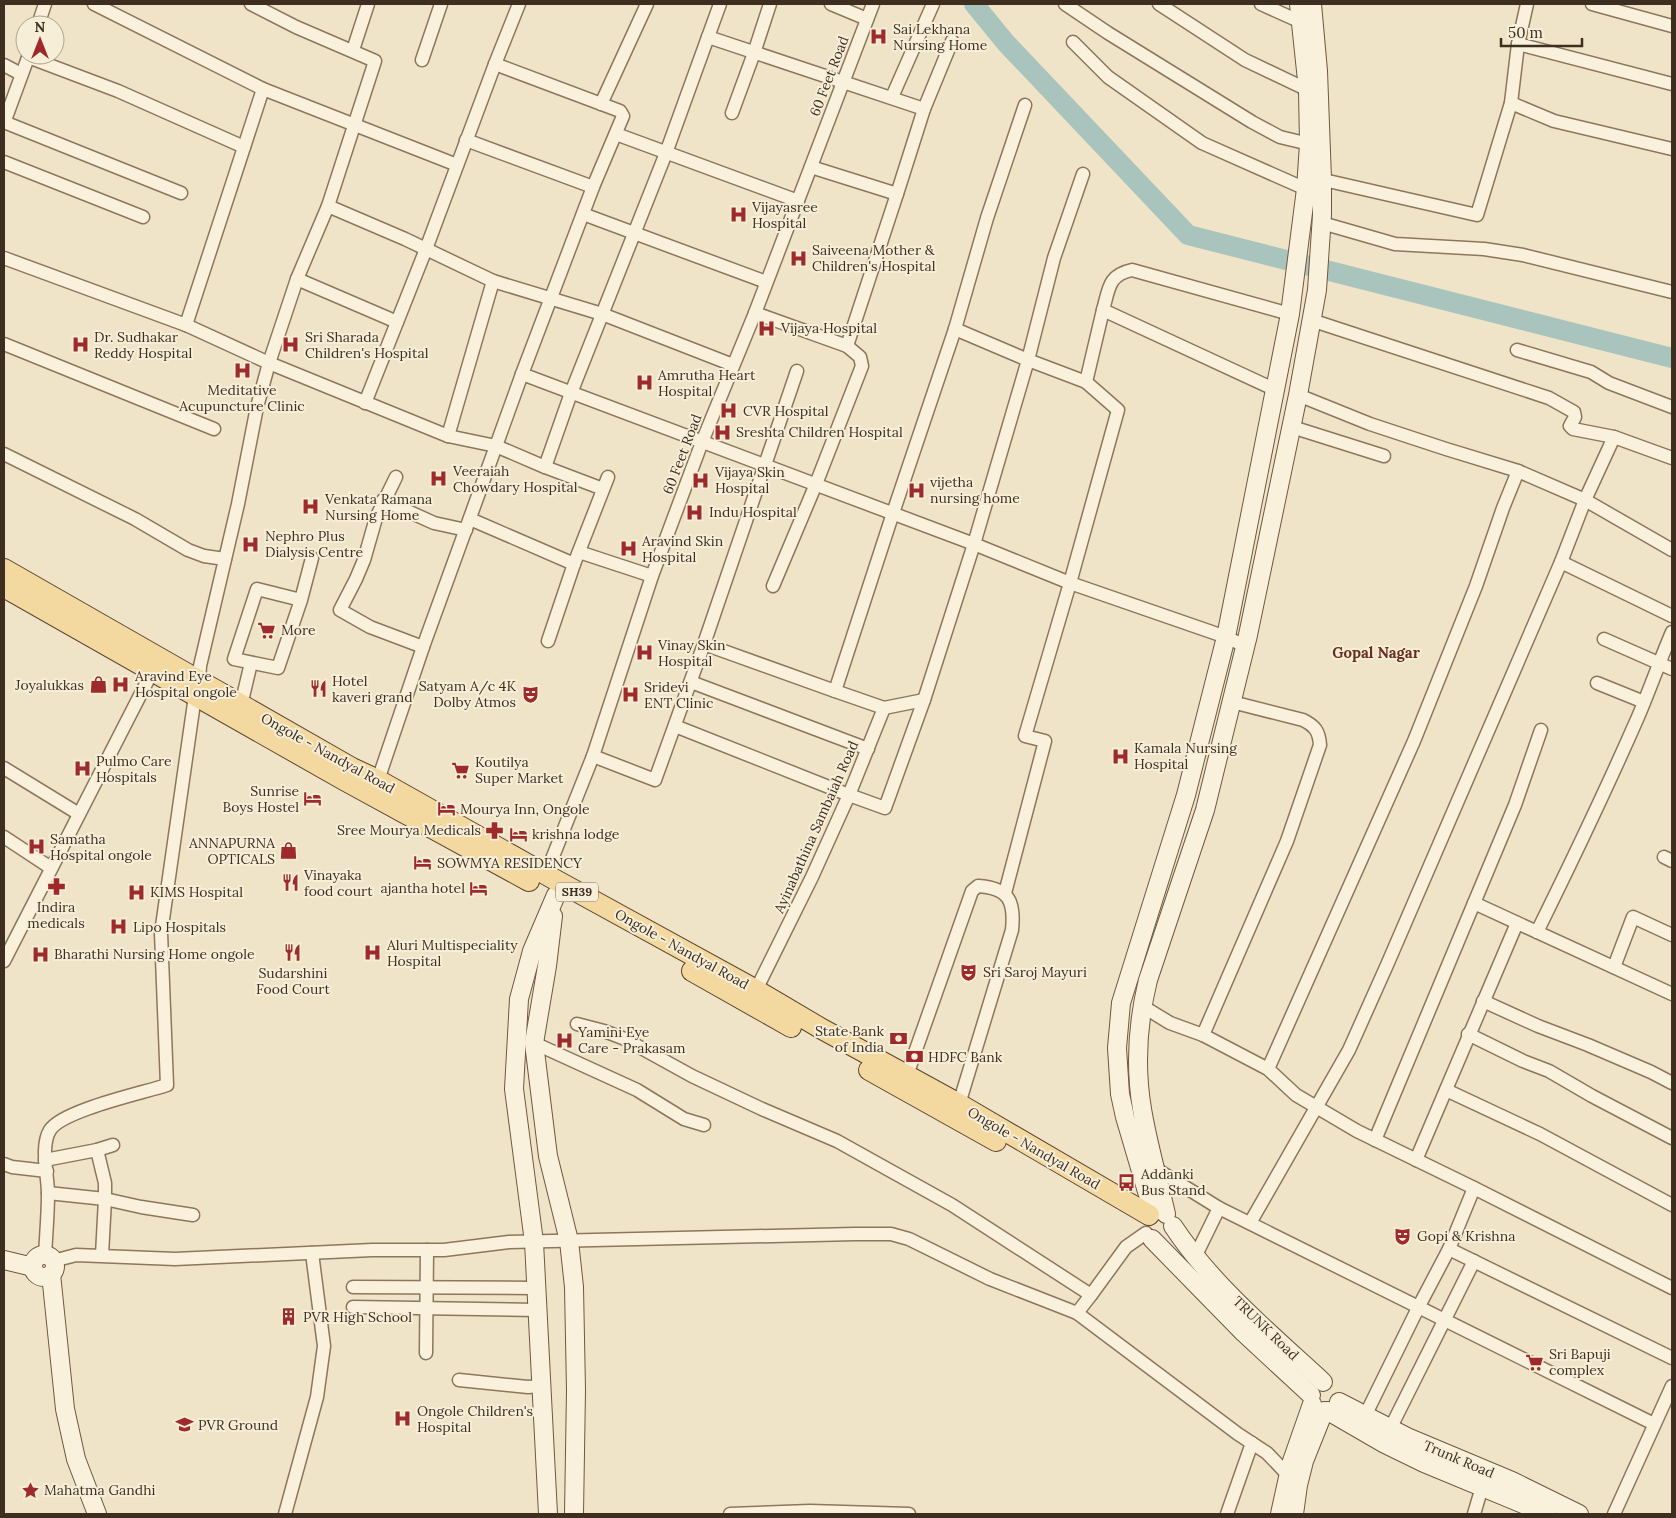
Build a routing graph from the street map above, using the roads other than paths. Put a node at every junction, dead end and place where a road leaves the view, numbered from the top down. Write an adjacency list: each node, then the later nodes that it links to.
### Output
1 (94, 4): 36 (street)
2 (251, 4): 26 (street)
3 (368, 4): 26 (street)
4 (441, 4): 28 (street)
5 (519, 4): 29 (street)
6 (647, 4): 40 (street)
7 (720, 4): 22 (street)
8 (770, 4): 27 (street)
9 (831, 4): 19 (street)
10 (873, 4): 19 (street, 60 Feet Road)
11 (933, 4): 38 (street)
12 (1065, 4): 48 (street)
13 (1159, 4): 37 (street)
14 (1260, 4): 20 (street)
15 (1299, 4): 20 (main road)
16 (1312, 4): 56 (main road)
17 (1527, 4): 25 (street)
18 (1592, 4): 21 (street)
19 (867, 19): 34 (street, 60 Feet Road)
20 (1301, 22): 37 (main road)
21 (1672, 26)
22 (708, 37): 27 (street); 51 (street)
23 (952, 41): 42 (street)
24 (1072, 42): 56 (street)
25 (1518, 44): 35 (street); 39 (street)
26 (353, 50): 45 (street)
27 (754, 53): 34 (street); 43 (street)
28 (422, 60)
29 (495, 64): 40 (street); 47 (street)
30 (4, 65): 33 (street)
31 (25, 65): 33 (street)
32 (52, 65): 49 (street)
33 (21, 74): 44 (street)
34 (843, 82): 38 (street); 54 (street, 60 Feet Road)
35 (1672, 84)
36 (263, 89): 45 (street); 49 (street)
37 (1308, 90): 48 (main road)
38 (892, 97): 42 (street)
39 (1511, 103): 50 (street); 56 (street)
40 (601, 104): 46 (street)
41 (1025, 105): 80 (street)
42 (924, 109): 59 (street)
43 (732, 113)
44 (4, 123): 58 (street)
45 (355, 125): 53 (street); 61 (street)
46 (616, 134): 51 (street); 57 (street)
47 (466, 140): 53 (street); 57 (street)
48 (1309, 144): 56 (main road)
49 (244, 147): 79 (street)
50 (1672, 149)
51 (666, 153): 60 (street); 65 (street)
52 (4, 162): 63 (street)
53 (457, 165): 66 (street)
54 (811, 167): 59 (street); 60 (street, 60 Feet Road)
55 (1083, 174): 84 (street)
56 (1312, 181): 64 (main road); 76 (main road)
57 (592, 187): 62 (street)
58 (181, 193)
59 (896, 194): 82 (street)
60 (798, 201): 70 (street, 60 Feet Road)
61 (328, 206): 66 (street); 68 (street)
62 (583, 214): 65 (street); 72 (street)
63 (143, 217)
64 (1322, 219): 71 (street); 77 (main road)
65 (635, 233): 70 (street); 75 (street)
66 (426, 249): 69 (street); 78 (street)
67 (4, 258): 79 (street)
68 (297, 279): 78 (street); 85 (street)
69 (493, 281): 72 (street); 97 (street)
70 (766, 282): 74 (street, 60 Feet Road)
71 (1672, 292)
72 (551, 298): 75 (street); 88 (street)
73 (1103, 310): 76 (street); 89 (street); 90 (street)
74 (756, 313): 82 (street); 86 (street, 60 Feet Road)
75 (602, 314): 86 (street); 91 (street)
76 (1290, 314): 90 (main road)
77 (1311, 320): 92 (main road); 98 (street)
78 (397, 322): 93 (street)
79 (186, 325): 85 (street)
80 (955, 329): 84 (street); 111 (street)
81 (4, 344): 96 (street)
82 (847, 346): 108 (street)
83 (1517, 350): 94 (street)
84 (1028, 360): 89 (street); 113 (street)
85 (269, 363): 93 (street); 117 (street)
86 (733, 365): 99 (street, 60 Feet Road)
87 (797, 371): 104 (street)
88 (522, 374): 91 (street); 100 (street)
89 (1086, 382): 122 (street)
90 (1276, 390): 127 (main road)
91 (571, 393): 99 (street); 105 (street)
92 (1298, 395): 95 (main road); 106 (street)
93 (365, 403): 97 (street)
94 (1672, 407)
95 (1292, 427): 102 (street); 131 (main road)
96 (214, 429)
97 (448, 436): 100 (street)
98 (1614, 437): 103 (street); 110 (street)
99 (702, 442): 104 (street); 120 (street, 60 Feet Road)
100 (496, 446): 105 (street); 112 (street)
101 (4, 454): 117 (street)
102 (1384, 456)
103 (1672, 458)
104 (765, 465): 108 (street); 130 (street)
105 (545, 467): 115 (street)
106 (1518, 471): 110 (street); 173 (street)
107 (396, 477): 109 (street)
108 (816, 484): 111 (street); 123 (street)
109 (383, 500): 112 (street); 132 (street)
110 (1585, 500): 114 (street); 118 (street)
111 (893, 513): 113 (street); 140 (street)
112 (468, 525): 119 (street); 132 (street)
113 (974, 544): 122 (street); 141 (street)
114 (1672, 550)
115 (579, 552): 119 (street); 120 (street)
116 (312, 558): 124 (street)
117 (225, 559): 139 (street)
118 (1561, 562): 125 (street); 178 (street)
119 (574, 564): 129 (street)
120 (652, 576): 150 (street, 60 Feet Road)
121 (5, 578): 136 (main road, Ongole - Nandyal Road / SH39); 139 (main road, Ongole - Nandyal Road / SH39)
122 (1070, 583): 127 (street); 158 (street)
123 (773, 586)
124 (301, 600): 133 (street); 133 (street)
125 (1672, 616)
126 (1672, 632): 134 (street)
127 (1226, 637): 131 (street); 194 (main road)
128 (1604, 639): 134 (street)
129 (548, 641)
130 (704, 644): 137 (street); 140 (street)
131 (1245, 646): 142 (main road)
132 (423, 647): 152 (street)
133 (252, 663): 144 (street)
134 (1658, 663): 135 (street); 143 (street)
135 (1672, 669)
136 (152, 672): 139 (main road, Ongole - Nandyal Road / SH39); 154 (street)
137 (691, 682): 146 (street); 149 (street)
138 (1597, 683): 143 (street)
139 (197, 688): 144 (main road, Ongole - Nandyal Road / SH39); 148 (main road, Ongole - Nandyal Road / SH39); 186 (street)
140 (836, 691): 145 (street)
141 (924, 700): 145 (street); 153 (street)
142 (1232, 702): 168 (main road); 171 (street)
143 (1644, 702): 161 (street)
144 (241, 705): 148 (main road, Ongole - Nandyal Road / SH39)
145 (884, 708): 149 (street, Ayinabathina Sambaiah Road)
146 (675, 726): 150 (street); 153 (street)
147 (1540, 730): 159 (street)
148 (274, 732): 152 (main road, Ongole - Nandyal Road / SH39); 157 (main road, Ongole - Nandyal Road / SH39)
149 (868, 749): 153 (street, Ayinabathina Sambaiah Road)
150 (592, 756): 157 (street, 60 Feet Road)
151 (4, 768): 154 (street)
152 (378, 780): 157 (main road, Ongole - Nandyal Road / SH39)
153 (849, 795): 166 (street, Ayinabathina Sambaiah Road)
154 (79, 814): 156 (street)
155 (4, 837): 156 (street)
156 (51, 868): 163 (street)
157 (551, 885): 166 (main road, Ongole - Nandyal Road / SH39); 172 (main road); 197 (main road)
158 (1005, 893): 174 (street); 177 (street)
159 (1474, 903): 160 (street); 181 (street)
160 (1517, 923): 161 (street); 167 (street)
161 (1536, 932): 164 (street)
162 (1672, 935): 164 (street)
163 (5, 956)
164 (1614, 967): 165 (street)
165 (1672, 994)
166 (752, 996): 174 (main road, Ongole - Nandyal Road / SH39); 194 (main road, Ongole - Nandyal Road / SH39)
167 (1484, 1001): 170 (street); 175 (street)
168 (1142, 1006): 171 (street); 187 (main road)
169 (577, 1024): 210 (street)
170 (1468, 1034): 176 (street); 180 (street)
171 (1203, 1035): 173 (street)
172 (534, 1043): 179 (street); 196 (main road)
173 (1268, 1069): 178 (street)
174 (907, 1075): 177 (main road, Ongole - Nandyal Road / SH39)
175 (1672, 1083)
176 (1446, 1090): 184 (street); 191 (street)
177 (959, 1104): 194 (main road, Ongole - Nandyal Road / SH39)
178 (1316, 1107): 181 (street); 195 (street)
179 (704, 1125)
180 (1672, 1138)
181 (1375, 1140): 184 (street)
182 (113, 1145): 183 (street)
183 (97, 1150): 186 (street); 190 (street)
184 (1416, 1160): 188 (street)
185 (4, 1164): 186 (street)
186 (46, 1165): 189 (street)
187 (1156, 1169): 192 (street); 194 (main road)
188 (1474, 1188): 198 (street); 209 (street)
189 (48, 1193): 190 (street); 205 (street)
190 (105, 1199): 193 (street); 201 (street)
191 (1672, 1205)
192 (1219, 1208): 195 (street); 202 (street)
193 (193, 1215)
194 (1155, 1223): 202 (main road, TRUNK Road); 210 (street); 223 (main road, Trunk Road)
195 (1250, 1223): 211 (street)
196 (568, 1241): 197 (street); 215 (street); 234 (main road)
197 (534, 1242): 199 (street); 208 (main road)
198 (1450, 1249): 204 (street); 211 (street)
199 (427, 1250): 200 (street); 206 (street)
200 (312, 1253): 201 (street); 232 (street)
201 (102, 1255): 205 (street)
202 (1196, 1256): 220 (main road, TRUNK Road)
203 (4, 1260): 205 (main road)
204 (1474, 1261): 216 (street); 218 (street)
205 (45, 1267): 230 (main road); 231 (main road)
206 (427, 1286): 207 (street); 208 (street); 213 (street)
207 (353, 1287)
208 (536, 1288): 214 (main road)
209 (1672, 1288)
210 (1091, 1295): 215 (street)
211 (1419, 1306): 216 (street); 224 (street)
212 (353, 1307): 213 (street)
213 (427, 1308): 214 (street); 217 (street)
214 (538, 1310): 221 (main road)
215 (1077, 1314): 227 (street)
216 (1445, 1319): 225 (street); 226 (street)
217 (426, 1353)
218 (1672, 1358)
219 (459, 1380): 221 (street)
220 (1323, 1382): 223 (main road); 223 (main road, TRUNK Road)
221 (541, 1386): 233 (main road)
222 (1672, 1386): 226 (street)
223 (1323, 1405): 224 (main road, Trunk Road); 228 (main road)
224 (1362, 1422): 229 (main road, Trunk Road); 242 (main road, Trunk Road)
225 (1392, 1423)
226 (1654, 1424): 243 (street)
227 (1252, 1443): 228 (street); 237 (street)
228 (1294, 1478): 238 (main road); 239 (main road)
229 (1482, 1487): 240 (street); 241 (main road, Trunk Road)
230 (90, 1514)
231 (97, 1514)
232 (285, 1514)
233 (548, 1514)
234 (574, 1514)
235 (730, 1514): 236 (street)
236 (909, 1514)
237 (1227, 1514)
238 (1280, 1514)
239 (1294, 1514)
240 (1474, 1514)
241 (1547, 1514)
242 (1578, 1514)
243 (1614, 1514)

